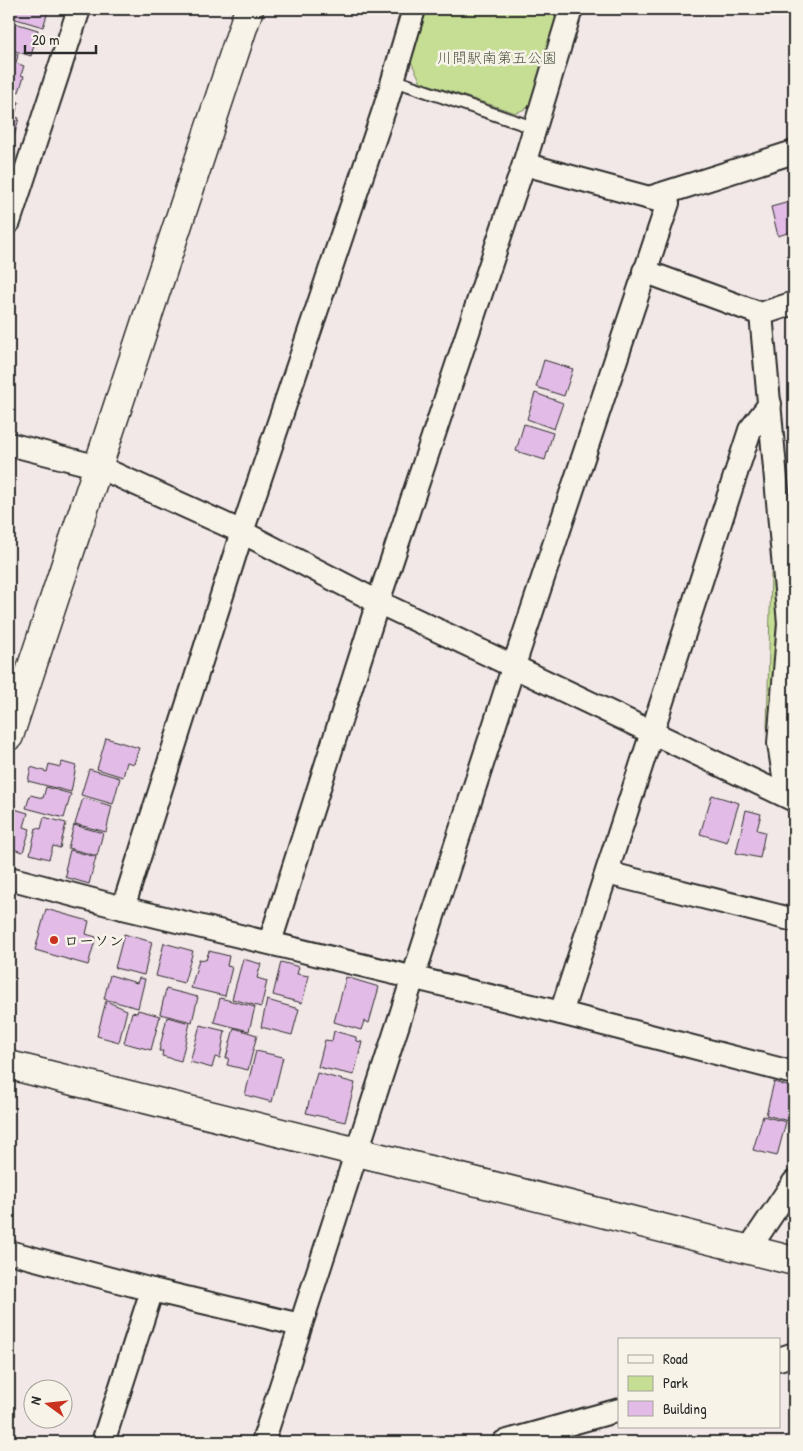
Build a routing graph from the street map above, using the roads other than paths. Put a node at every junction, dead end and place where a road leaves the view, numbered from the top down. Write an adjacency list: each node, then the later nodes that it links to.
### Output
1 (79, 9): 10 (street)
2 (248, 9): 16 (street)
3 (414, 9): 5 (street)
4 (571, 9): 6 (street)
5 (393, 80): 6 (lane); 17 (street)
6 (535, 128): 8 (street)
7 (794, 152): 9 (street)
8 (524, 164): 9 (street); 18 (street)
9 (649, 198): 11 (street)
10 (9, 222)
11 (644, 271): 13 (street); 19 (street)
12 (794, 302): 13 (street)
13 (761, 314): 14 (street)
14 (770, 404): 20 (street); 22 (street)
15 (9, 444): 16 (street)
16 (99, 467): 17 (street); 21 (street)
17 (242, 532): 18 (street); 25 (street)
18 (378, 602): 19 (street); 27 (street)
19 (514, 665): 20 (street); 28 (street)
20 (654, 732): 22 (street); 23 (street)
21 (9, 736)
22 (791, 798)
23 (607, 873): 26 (street); 29 (street)
24 (9, 878): 25 (street)
25 (123, 908): 27 (street)
26 (794, 920)
27 (270, 942): 28 (street)
28 (413, 978): 29 (street); 32 (street)
29 (562, 1014): 31 (street)
30 (9, 1065): 32 (street)
31 (794, 1073)
32 (357, 1152): 34 (street); 38 (street)
33 (794, 1182): 34 (street)
34 (748, 1250): 36 (street)
35 (9, 1252): 37 (street)
36 (794, 1261)
37 (152, 1290): 38 (street); 42 (street)
38 (300, 1325): 43 (street)
39 (794, 1354): 40 (street)
40 (780, 1359)
41 (618, 1410): 44 (street)
42 (103, 1442)
43 (263, 1442)
44 (504, 1442)

